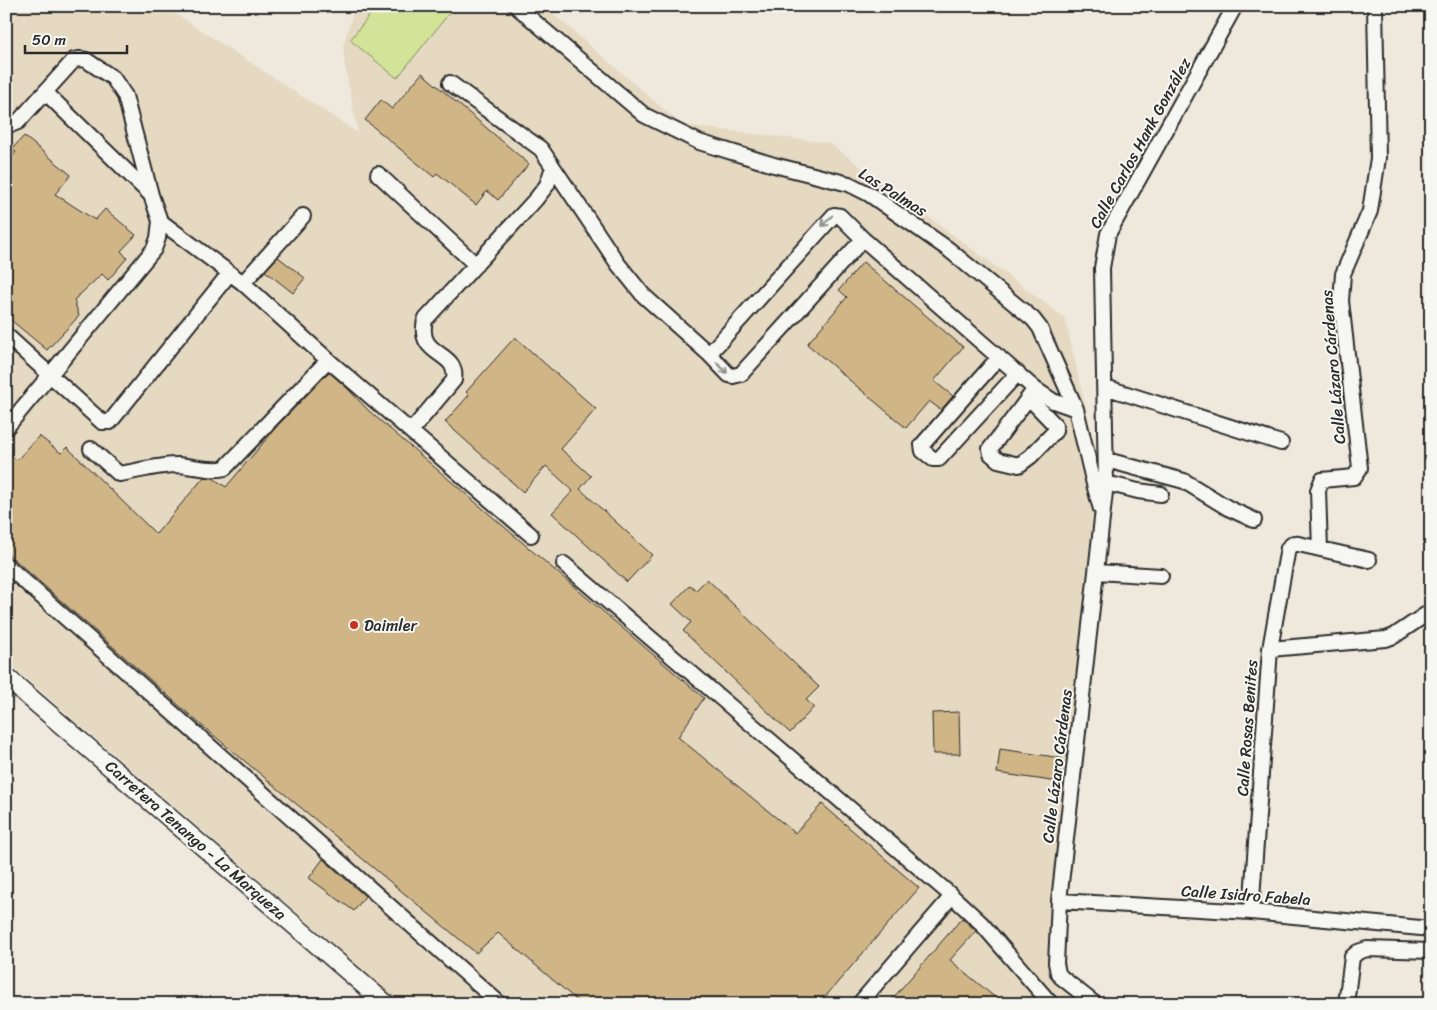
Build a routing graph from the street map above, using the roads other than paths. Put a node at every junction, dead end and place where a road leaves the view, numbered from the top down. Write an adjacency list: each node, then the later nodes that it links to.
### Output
1 (516, 6): 24 (street, Las Palmas)
2 (1235, 6): 22 (street, Calle Carlos Hank González)
3 (1375, 6): 35 (street, Calle Lázaro Cárdenas)
4 (450, 82): 7 (street)
5 (45, 92): 6 (street); 9 (street); 9 (street)
6 (6, 123)
7 (553, 167): 13 (street); 17 (street)
8 (378, 174): 13 (street)
9 (151, 195): 11 (street)
10 (303, 216): 15 (street)
11 (160, 221): 14 (street); 21 (street)
12 (863, 239): 17 (street, one-way to 12); 17 (street, one-way to 17); 18 (street)
13 (476, 265): 26 (street)
14 (229, 274): 15 (street); 21 (street)
15 (242, 283): 19 (street)
16 (6, 335): 21 (street)
17 (708, 354)
18 (999, 357): 20 (street); 20 (street)
19 (328, 360): 26 (street); 28 (street)
20 (1018, 373): 23 (street)
21 (50, 376): 25 (street)
22 (1105, 387): 27 (street); 29 (street, Calle Carlos Hank González)
23 (1032, 394): 23 (street); 24 (street)
24 (1076, 409): 32 (street, Las Palmas)
25 (6, 428)
26 (411, 432): 34 (street)
27 (1281, 442)
28 (91, 449)
29 (1107, 460): 30 (street, Calle Carlos Hank González); 33 (street)
30 (1106, 483): 31 (street); 32 (street, Calle Carlos Hank González)
31 (1161, 494)
32 (1103, 514): 39 (street, Calle Lázaro Cárdenas)
33 (1254, 520)
34 (531, 535)
35 (1320, 549): 36 (street); 42 (street, Calle Rosas Benites)
36 (1370, 560)
37 (564, 564): 44 (street)
38 (6, 565): 50 (street)
39 (1097, 572): 40 (street); 45 (street, Calle Lázaro Cárdenas)
40 (1162, 576)
41 (1431, 611): 42 (street)
42 (1270, 649): 46 (street, Calle Rosas Benites)
43 (6, 677): 49 (main road, Carretera Tenango - La Marqueza)
44 (952, 896): 51 (street); 52 (street)
45 (1059, 901): 46 (street, Calle Isidro Fabela); 53 (street, Calle Lázaro Cárdenas)
46 (1251, 912): 47 (street, Calle Isidro Fabela)
47 (1431, 929)
48 (1431, 951): 54 (street)
49 (386, 1004)
50 (500, 1004)
51 (859, 1004)
52 (1052, 1004)
53 (1095, 1004)
54 (1346, 1004)

